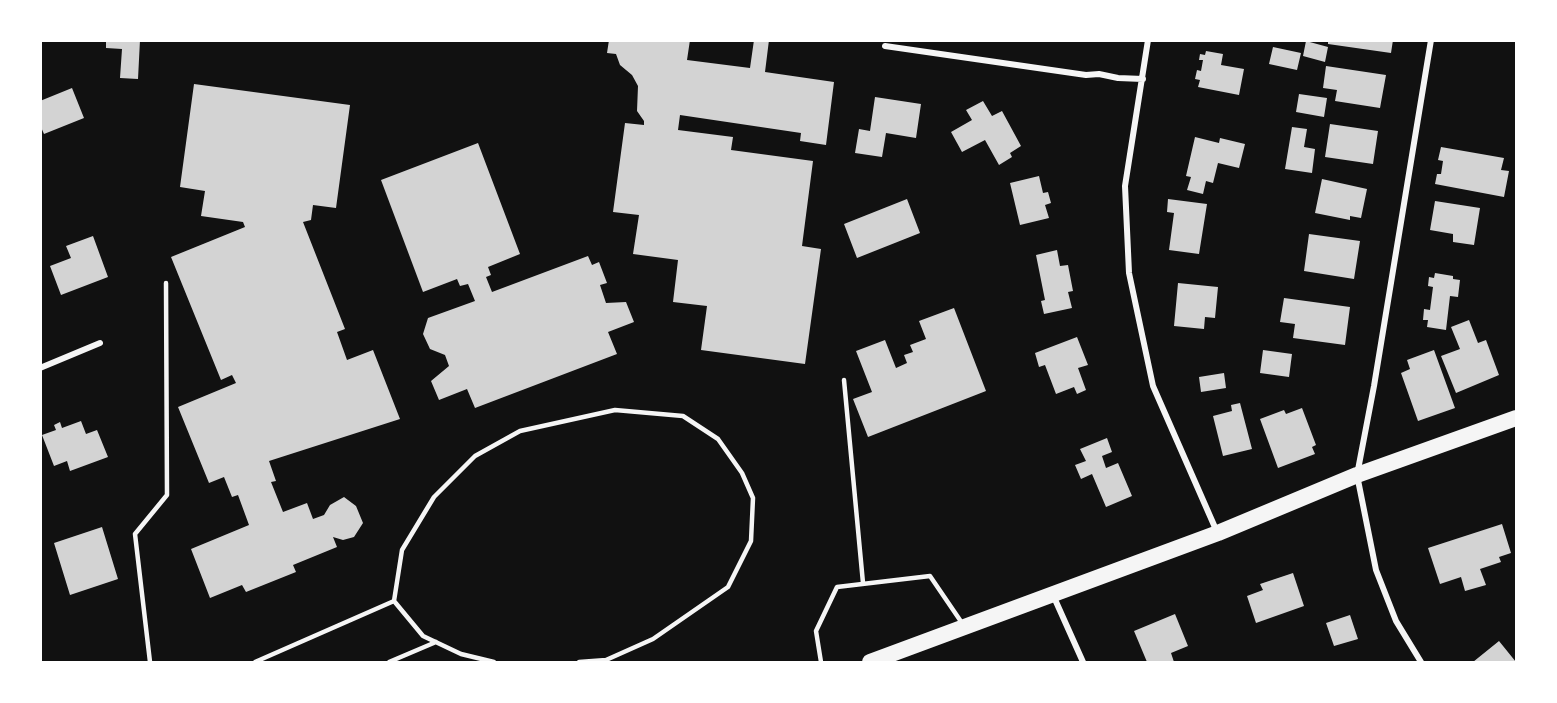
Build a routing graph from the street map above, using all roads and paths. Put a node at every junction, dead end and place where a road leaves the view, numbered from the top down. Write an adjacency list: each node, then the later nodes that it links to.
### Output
1 (1148, 40): 4 (street)
2 (1431, 40): 10 (street)
3 (885, 46): 4 (street)
4 (1143, 79): 11 (street)
5 (166, 283): 19 (lane)
6 (100, 343): 7 (street)
7 (40, 368)
8 (844, 380): 12 (lane)
9 (1516, 418): 10 (highway)
10 (1357, 475): 11 (highway); 27 (street)
11 (1218, 533): 13 (highway)
12 (863, 584): 15 (lane); 24 (lane)
13 (1053, 595): 15 (highway); 26 (street)
14 (394, 601): 16 (lane); 18 (lane); 20 (lane)
15 (965, 627): 25 (highway)
16 (436, 642): 17 (lane); 22 (lane)
17 (400, 661): 21 (lane)
18 (606, 661): 23 (lane)
19 (150, 663)
20 (255, 663)
21 (389, 663)
22 (494, 663)
23 (579, 663)
24 (821, 663)
25 (870, 663)
26 (1083, 663)
27 (1421, 663)

